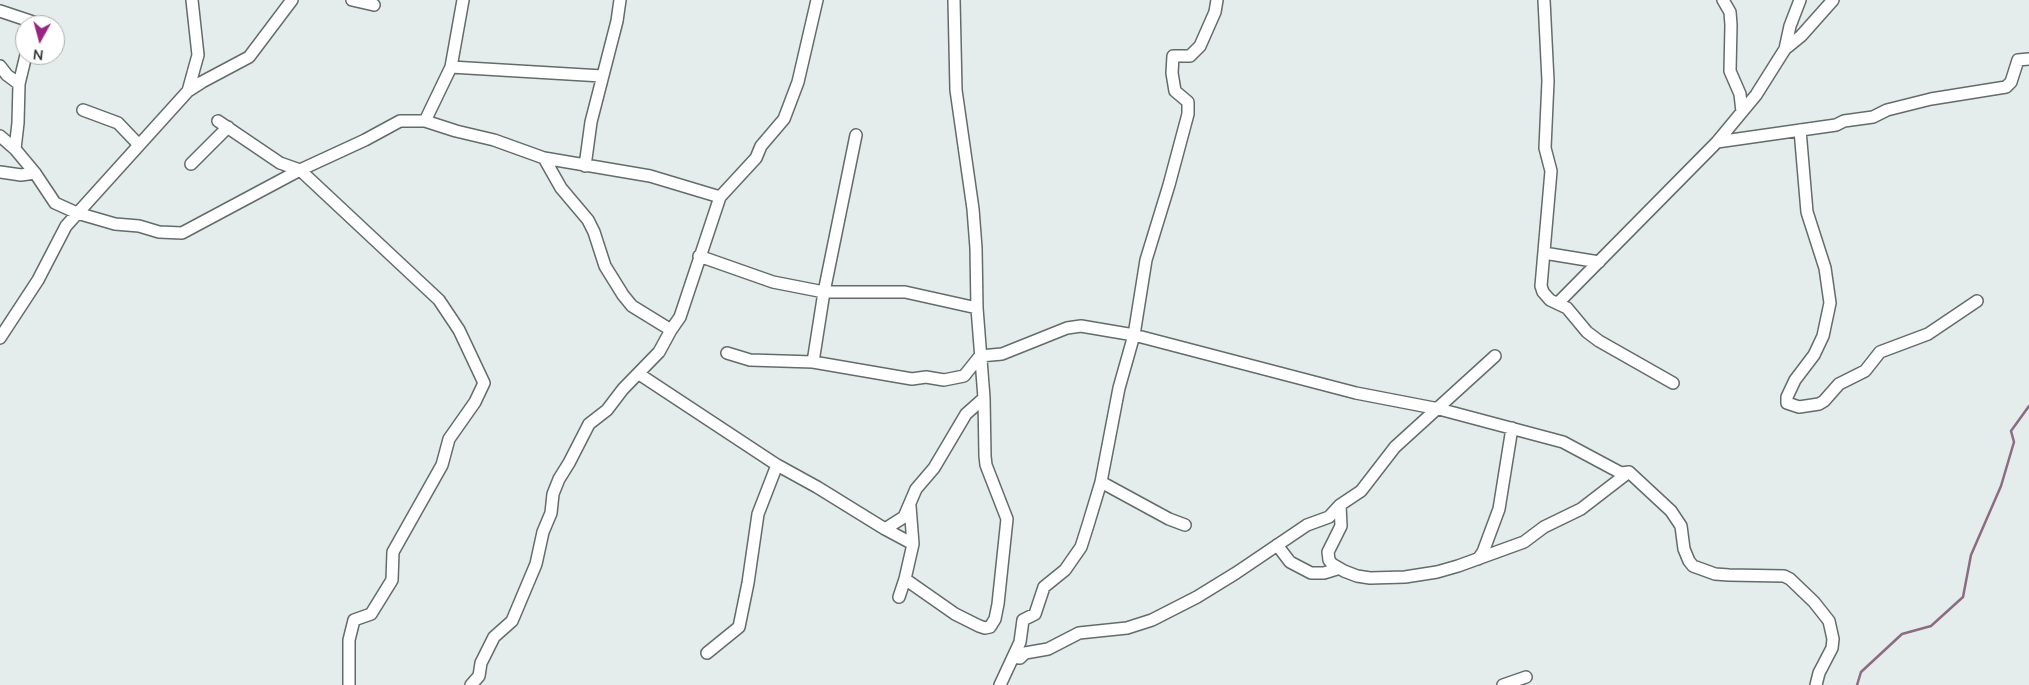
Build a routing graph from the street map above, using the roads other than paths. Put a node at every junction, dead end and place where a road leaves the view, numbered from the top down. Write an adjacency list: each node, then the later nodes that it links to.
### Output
1 (192, 0): 23 (street)
2 (292, 0): 23 (street)
3 (352, 0): 13 (street)
4 (464, 0): 20 (street)
5 (620, 0): 21 (street)
6 (817, 0): 39 (street)
7 (954, 0): 47 (street)
8 (1217, 0): 49 (street)
9 (1544, 0): 41 (street)
10 (1723, 0): 25 (street)
11 (1800, 0): 16 (street)
12 (1833, 0): 16 (street)
13 (374, 5)
14 (0, 11): 15 (street)
15 (15, 16)
16 (1785, 49): 25 (street)
17 (2029, 59): 27 (street)
18 (24, 65): 22 (street)
19 (0, 66): 22 (street)
20 (451, 67): 21 (street); 26 (street)
21 (602, 76): 35 (street)
22 (19, 84): 32 (street)
23 (188, 91): 31 (street)
24 (83, 110): 31 (street)
25 (1742, 112): 30 (street)
26 (425, 121): 33 (street); 36 (street)
27 (1800, 130): 30 (street); 45 (street)
28 (856, 135): 44 (street)
29 (0, 136): 32 (street)
30 (1717, 142): 43 (street)
31 (139, 145): 40 (street)
32 (15, 149): 38 (street)
33 (544, 158): 35 (street); 48 (street)
34 (191, 164): 36 (street)
35 (585, 166): 39 (street)
36 (300, 170): 40 (street); 76 (street)
37 (0, 172): 38 (street)
38 (35, 173): 40 (street)
39 (720, 197): 42 (street)
40 (77, 214): 50 (street)
41 (1544, 253): 43 (street); 46 (street)
42 (700, 256): 44 (street); 48 (street)
43 (1599, 262): 46 (street)
44 (824, 292): 47 (street); 54 (street)
45 (1977, 301)
46 (1558, 303): 56 (street)
47 (977, 308): 52 (street)
48 (671, 330): 55 (street)
49 (1134, 335): 52 (street); 58 (street); 62 (street)
50 (0, 338)
51 (727, 354): 54 (street)
52 (980, 356): 54 (street); 57 (street)
53 (1495, 356): 58 (street)
54 (812, 362)
55 (639, 374): 60 (street); 77 (street)
56 (1673, 383)
57 (984, 398): 63 (street); 71 (street)
58 (1439, 409): 59 (street); 64 (street)
59 (1512, 428): 61 (street); 69 (street)
60 (777, 465): 66 (street); 73 (street)
61 (1629, 472): 69 (street); 80 (street)
62 (1101, 482): 65 (street); 74 (street)
63 (909, 502): 66 (street); 67 (street)
64 (1340, 505): 68 (street); 70 (street)
65 (1185, 525)
66 (885, 529): 67 (street)
67 (913, 544): 71 (street)
68 (1277, 545): 70 (street); 74 (street)
69 (1478, 559): 70 (street)
70 (1337, 568)
71 (905, 579): 72 (street)
72 (898, 597)
73 (707, 653)
74 (1013, 657): 78 (street)
75 (1526, 677): 79 (street)
76 (349, 685)
77 (471, 685)
78 (1000, 685)
79 (1503, 685)
80 (1816, 685)

